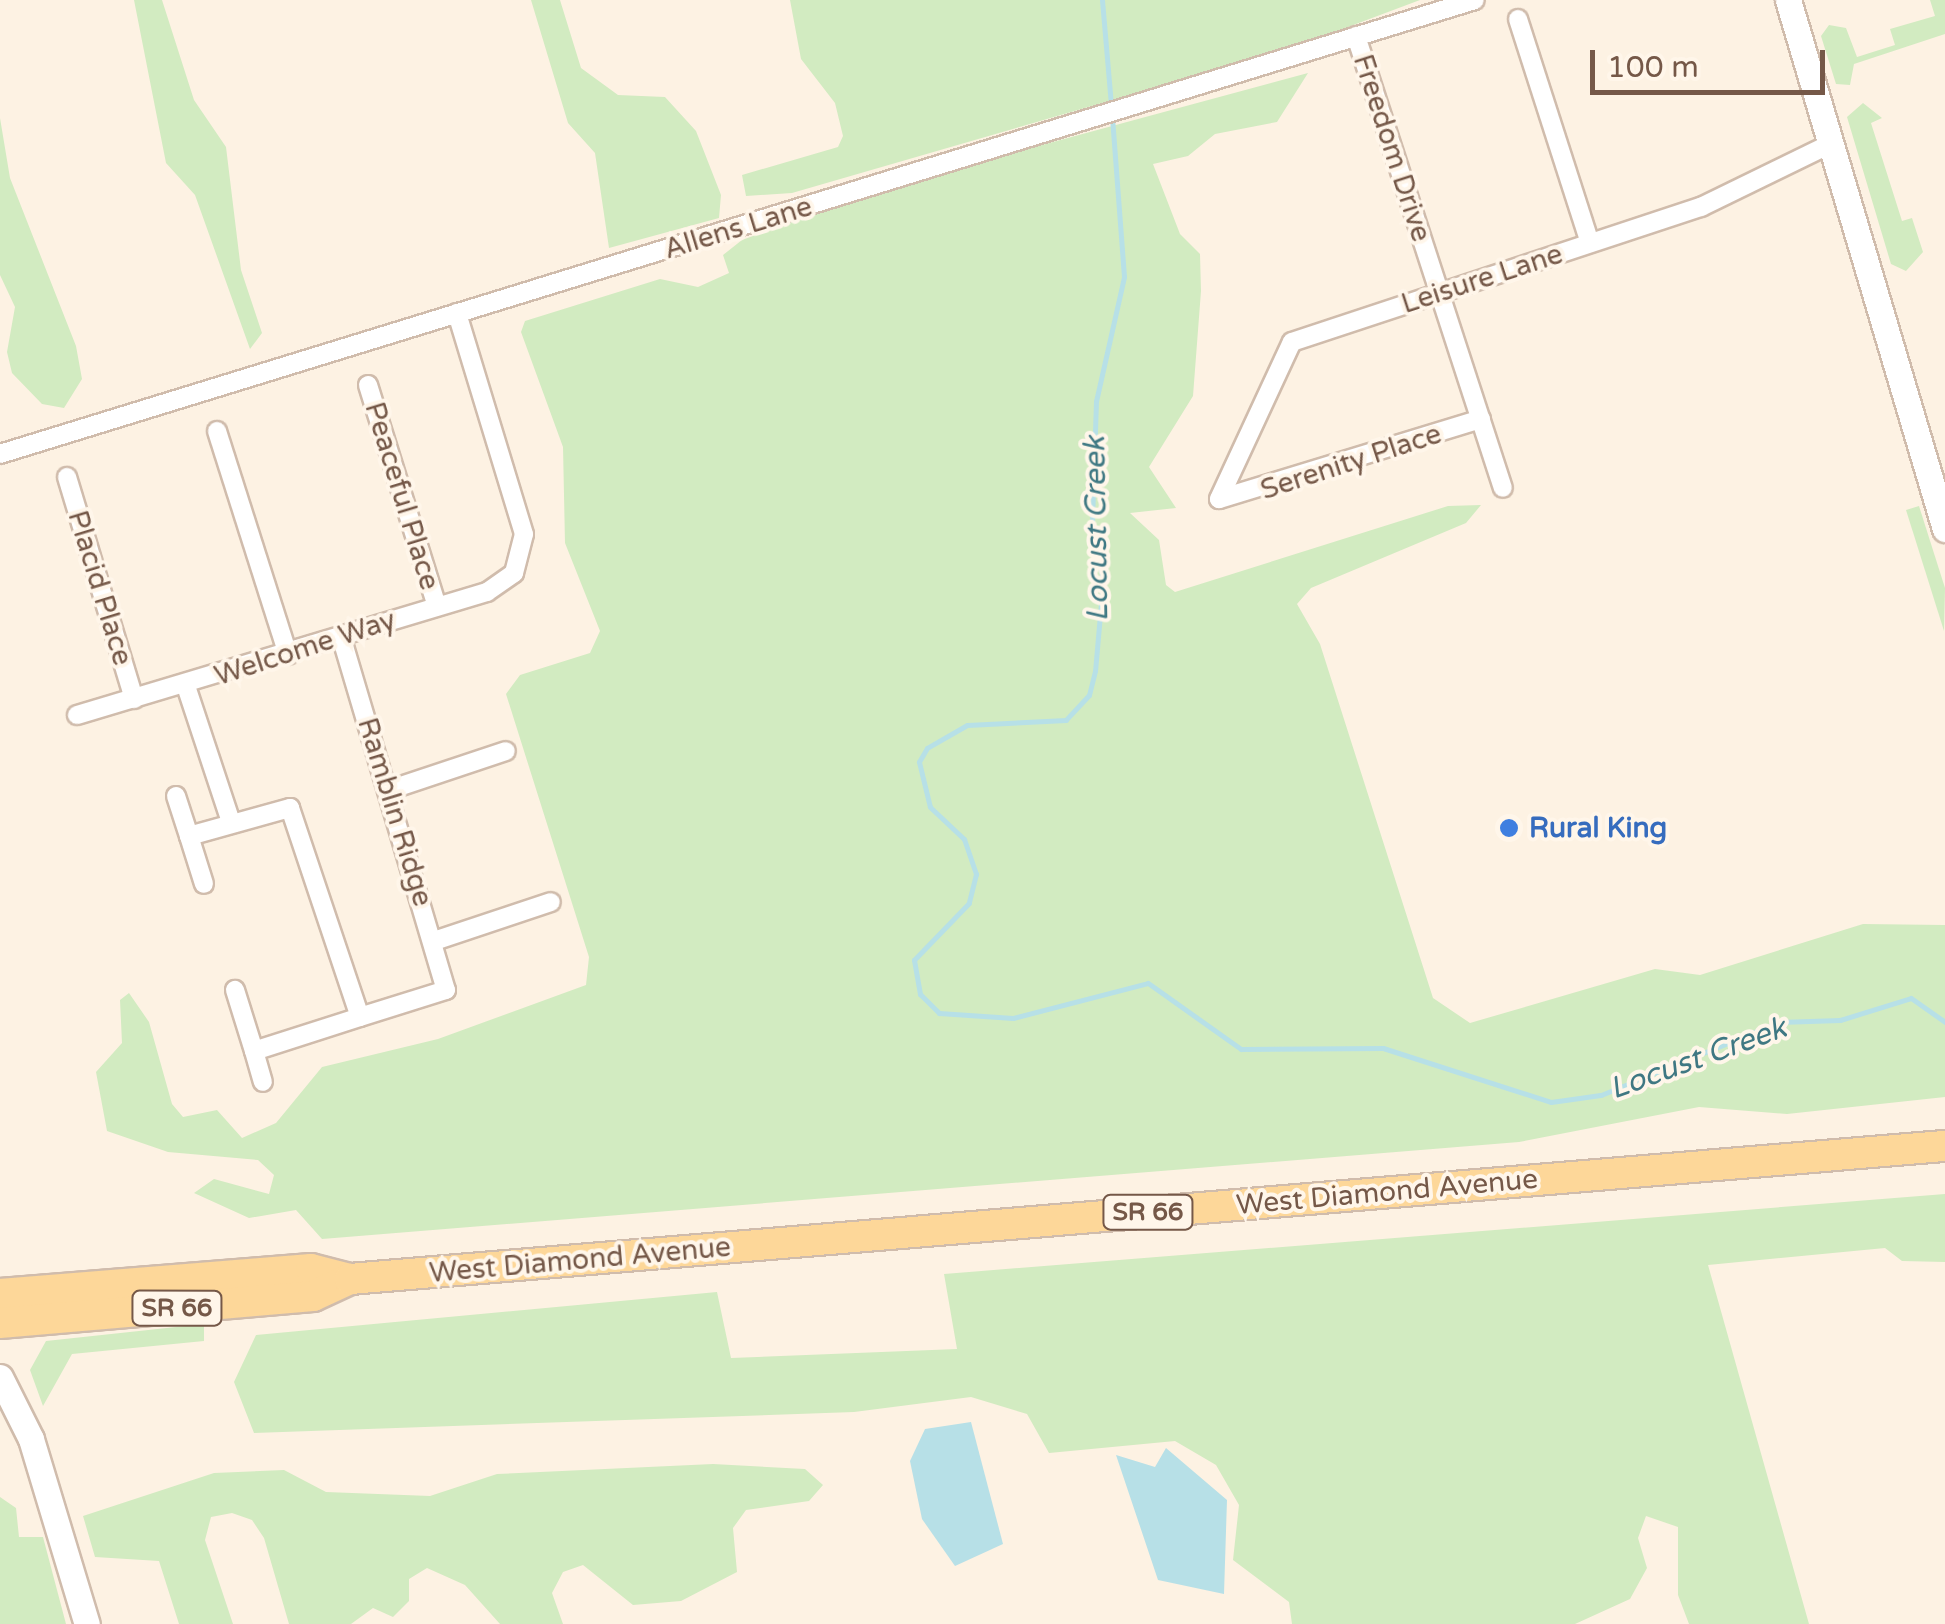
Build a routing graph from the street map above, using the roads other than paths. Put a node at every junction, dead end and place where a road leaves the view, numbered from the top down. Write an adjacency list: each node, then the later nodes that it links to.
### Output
1 (1475, 0): 4 (street, Allens Lane)
2 (1788, 0): 5 (main road)
3 (1518, 19): 6 (street)
4 (1356, 36): 7 (street, Freedom Drive); 8 (street, Allens Lane)
5 (1830, 144): 6 (street, Leisure Lane); 16 (main road)
6 (1590, 244): 7 (street, Leisure Lane)
7 (1440, 293): 10 (street, Freedom Drive); 15 (street, Leisure Lane)
8 (457, 313): 12 (street, Allens Lane); 17 (street, Welcome Way)
9 (368, 385): 17 (street, Peaceful Place)
10 (1480, 419): 14 (street, Freedom Drive); 15 (street, Serenity Place)
11 (217, 431): 19 (street)
12 (0, 454)
13 (67, 477): 21 (street, Placid Place)
14 (1504, 488)
15 (1219, 499)
16 (1945, 529)
17 (437, 607): 18 (street, Welcome Way)
18 (341, 636): 19 (street, Welcome Way); 24 (street, Ramblin Ridge)
19 (288, 654): 20 (street, Welcome Way)
20 (186, 686): 21 (street, Welcome Way); 26 (street)
21 (134, 699): 22 (street, Welcome Way)
22 (76, 716)
23 (506, 751): 24 (street)
24 (389, 790): 30 (street, Ramblin Ridge)
25 (176, 796): 27 (street)
26 (231, 822): 27 (street); 32 (street)
27 (189, 836): 28 (street)
28 (204, 884)
29 (551, 902): 30 (street)
30 (434, 941): 32 (street, Ramblin Ridge)
31 (234, 990): 33 (street)
32 (360, 1017): 33 (street)
33 (254, 1052): 34 (street)
34 (264, 1082)
35 (1945, 1146): 36 (main road, West Diamond Avenue / SR 66)
36 (350, 1279): 37 (main road, West Diamond Avenue / SR 66); 38 (main road, West Diamond Avenue / SR 66)
37 (0, 1294)
38 (0, 1322)
39 (0, 1377): 40 (main road)
40 (87, 1624)

